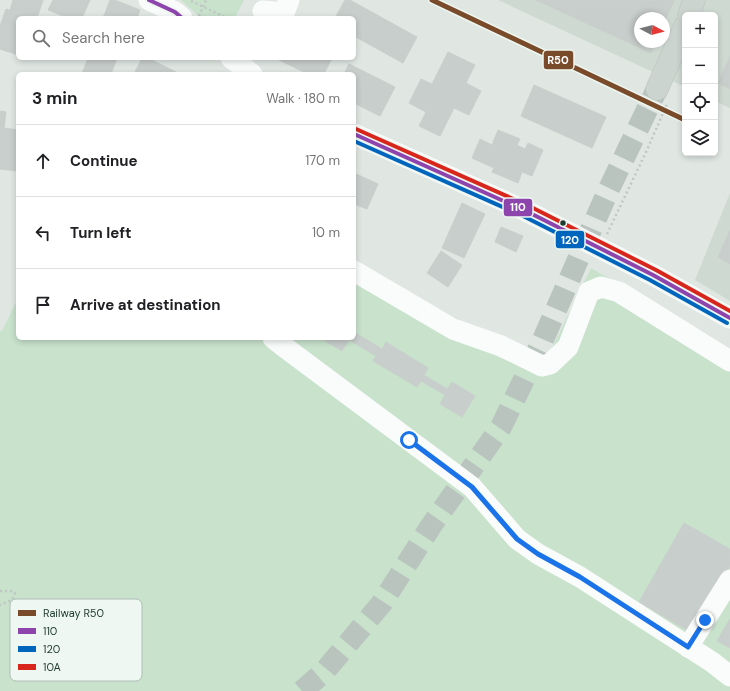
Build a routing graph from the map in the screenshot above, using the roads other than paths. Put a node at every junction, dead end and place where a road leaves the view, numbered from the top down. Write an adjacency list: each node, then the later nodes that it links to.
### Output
1 (149, 0): 6 (street)
2 (289, 0): 4 (street)
3 (694, 0): 5 (main road)
4 (263, 10)
5 (690, 12)
6 (187, 16)
7 (682, 35): 8 (main road)
8 (662, 96)
9 (356, 135): 11 (street)
10 (356, 272): 13 (street)
11 (730, 318)
12 (276, 340): 15 (street)
13 (730, 361)
14 (730, 580): 15 (street)
15 (688, 647): 16 (street)
16 (730, 676)

